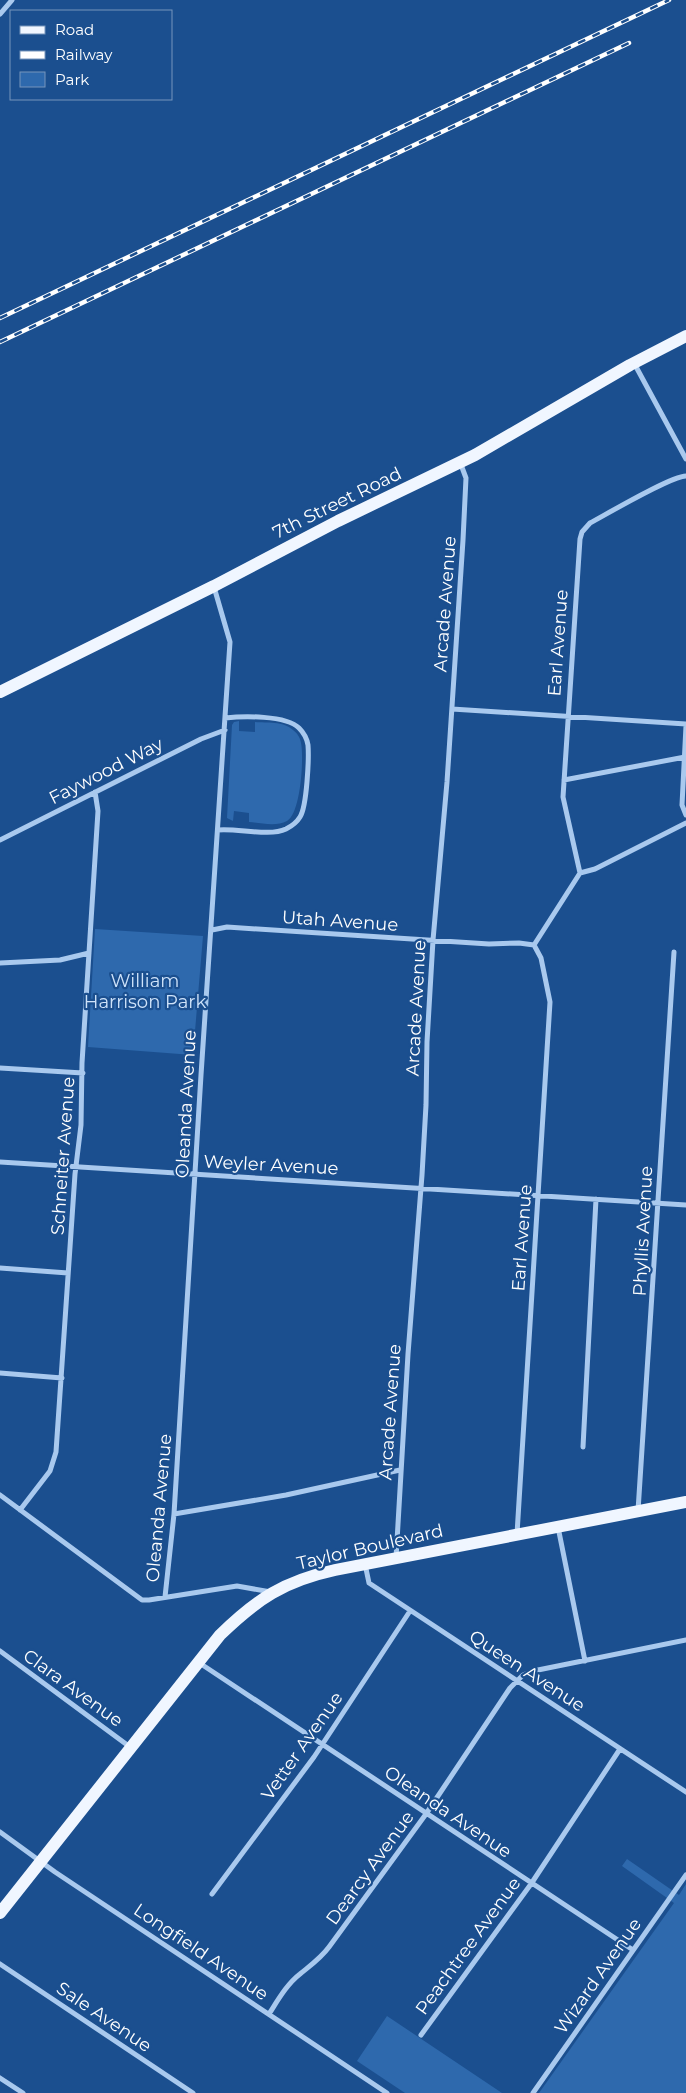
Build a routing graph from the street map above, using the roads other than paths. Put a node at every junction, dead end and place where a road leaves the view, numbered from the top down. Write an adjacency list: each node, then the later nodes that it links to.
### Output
1 (9, 1): 2 (street)
2 (0, 14)
3 (686, 336): 4 (main road, 7th Street Road)
4 (634, 363): 5 (street); 6 (main road, 7th Street Road)
5 (686, 460)
6 (459, 461): 8 (main road, 7th Street Road); 10 (street, Arcade Avenue)
7 (686, 476): 11 (street, Earl Avenue)
8 (214, 586): 9 (main road, 7th Street Road); 12 (street, Oleanda Avenue)
9 (0, 692)
10 (452, 709): 11 (street); 24 (street, Arcade Avenue)
11 (568, 716): 13 (street); 16 (street, Earl Avenue)
12 (226, 718): 14 (street, Oleanda Avenue); 20 (street)
13 (686, 725): 15 (street)
14 (225, 730): 17 (street, Faywood Way); 20 (street, Oleanda Avenue)
15 (685, 757): 16 (street); 18 (street)
16 (564, 780): 22 (street, Earl Avenue)
17 (95, 792): 21 (street, Faywood Way); 27 (street, Schneiter Avenue)
18 (686, 815)
19 (686, 823): 22 (street)
20 (218, 830): 23 (street, Oleanda Avenue)
21 (0, 840)
22 (580, 873): 25 (street)
23 (212, 930): 24 (street, Utah Avenue); 33 (street, Oleanda Avenue)
24 (433, 940): 25 (street, Utah Avenue); 34 (street, Arcade Avenue)
25 (534, 945): 35 (street, Earl Avenue)
26 (674, 952): 37 (street, Phyllis Avenue)
27 (89, 953): 28 (street); 30 (street, Schneiter Avenue)
28 (0, 963)
29 (0, 1068): 30 (street)
30 (83, 1073): 32 (street, Schneiter Avenue)
31 (0, 1162): 32 (street, Weyler Avenue)
32 (76, 1168): 33 (street, Weyler Avenue); 40 (street, Schneiter Avenue)
33 (196, 1175): 34 (street, Weyler Avenue); 49 (street, Oleanda Avenue)
34 (420, 1188): 35 (street, Weyler Avenue); 44 (street, Arcade Avenue)
35 (538, 1196): 36 (street, Weyler Avenue); 51 (street, Earl Avenue)
36 (596, 1199): 37 (street, Weyler Avenue); 43 (street)
37 (658, 1203): 38 (street, Weyler Avenue); 48 (street, Phyllis Avenue)
38 (686, 1204)
39 (0, 1268): 40 (street)
40 (68, 1272): 42 (street, Schneiter Avenue)
41 (0, 1373): 42 (street)
42 (62, 1378): 47 (street, Schneiter Avenue)
43 (583, 1447)
44 (400, 1470): 49 (street); 52 (street, Arcade Avenue)
45 (0, 1495): 47 (street)
46 (686, 1502): 48 (main road, Taylor Boulevard)
47 (20, 1510): 55 (street)
48 (638, 1512): 50 (main road, Taylor Boulevard)
49 (174, 1514): 55 (street, Oleanda Avenue)
50 (558, 1527): 51 (main road, Taylor Boulevard); 59 (street)
51 (517, 1534): 52 (main road, Taylor Boulevard)
52 (396, 1558): 53 (main road, Taylor Boulevard)
53 (365, 1564): 54 (main road, Taylor Boulevard); 56 (street, Queen Avenue)
54 (271, 1592): 55 (street); 60 (main road, Taylor Boulevard)
55 (165, 1597)
56 (410, 1611): 61 (street, Queen Avenue); 62 (street, Vetter Avenue)
57 (686, 1640): 59 (street)
58 (0, 1651): 63 (street, Clara Avenue)
59 (585, 1661): 61 (street)
60 (198, 1662): 62 (street, Oleanda Avenue); 63 (main road, Taylor Boulevard)
61 (516, 1681): 64 (street, Queen Avenue); 66 (street, Dearcy Avenue)
62 (322, 1744): 66 (street, Oleanda Avenue); 71 (street, Vetter Avenue)
63 (130, 1748): 68 (main road, Taylor Boulevard)
64 (620, 1749): 65 (street, Queen Avenue); 70 (street, Peachtree Avenue)
65 (686, 1792)
66 (426, 1814): 70 (street, Oleanda Avenue); 75 (street, Dearcy Avenue)
67 (0, 1832): 68 (street, Longfield Avenue)
68 (40, 1862): 72 (main road, Taylor Boulevard); 75 (street, Longfield Avenue)
69 (686, 1875): 73 (street, Wizard Avenue)
70 (530, 1884): 73 (street, Oleanda Avenue); 76 (street, Peachtree Avenue)
71 (212, 1894)
72 (0, 1913)
73 (633, 1950): 81 (street, Wizard Avenue)
74 (0, 1964): 79 (street, Sale Avenue)
75 (269, 2014): 80 (street, Longfield Avenue)
76 (420, 2034)
77 (0, 2078): 78 (street)
78 (23, 2093)
79 (193, 2093)
80 (387, 2093)
81 (533, 2093)

